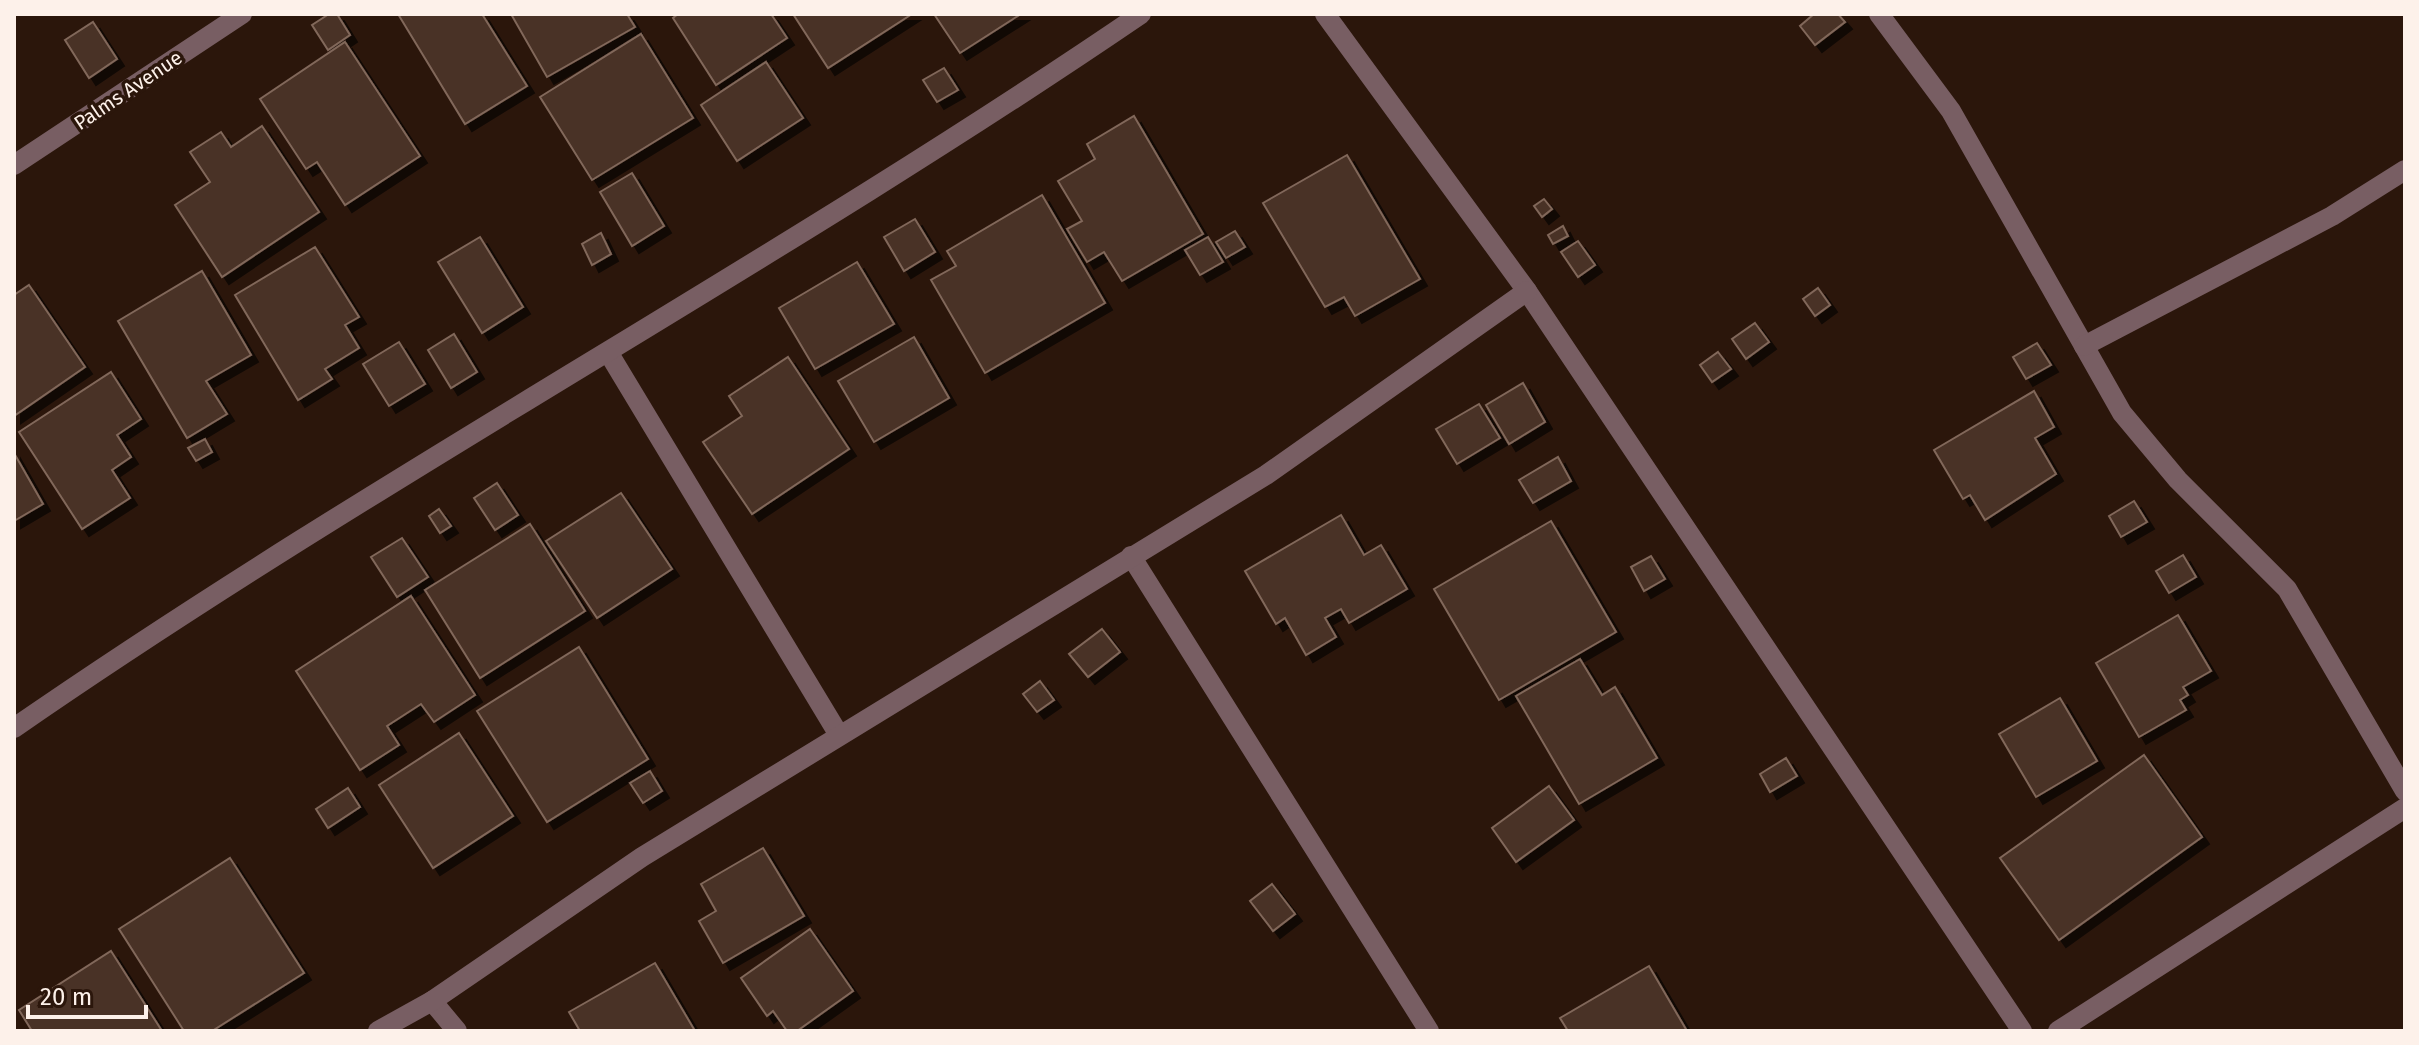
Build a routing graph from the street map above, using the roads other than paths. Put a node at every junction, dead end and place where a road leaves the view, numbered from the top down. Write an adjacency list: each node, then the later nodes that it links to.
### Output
1 (242, 14): 5 (street, Palms Avenue)
2 (1141, 14): 9 (street)
3 (1325, 14): 7 (street)
4 (1879, 14): 8 (street)
5 (14, 165)
6 (2405, 170): 8 (street)
7 (1527, 291): 10 (street); 19 (street)
8 (2084, 346): 13 (street)
9 (608, 352): 11 (street); 12 (street)
10 (1131, 556): 12 (street); 18 (street)
11 (14, 728)
12 (839, 735): 15 (street)
13 (2405, 791)
14 (2405, 808): 20 (street)
15 (432, 1001): 16 (street); 17 (street)
16 (378, 1031)
17 (457, 1031)
18 (1429, 1031)
19 (2022, 1031)
20 (2058, 1031)

